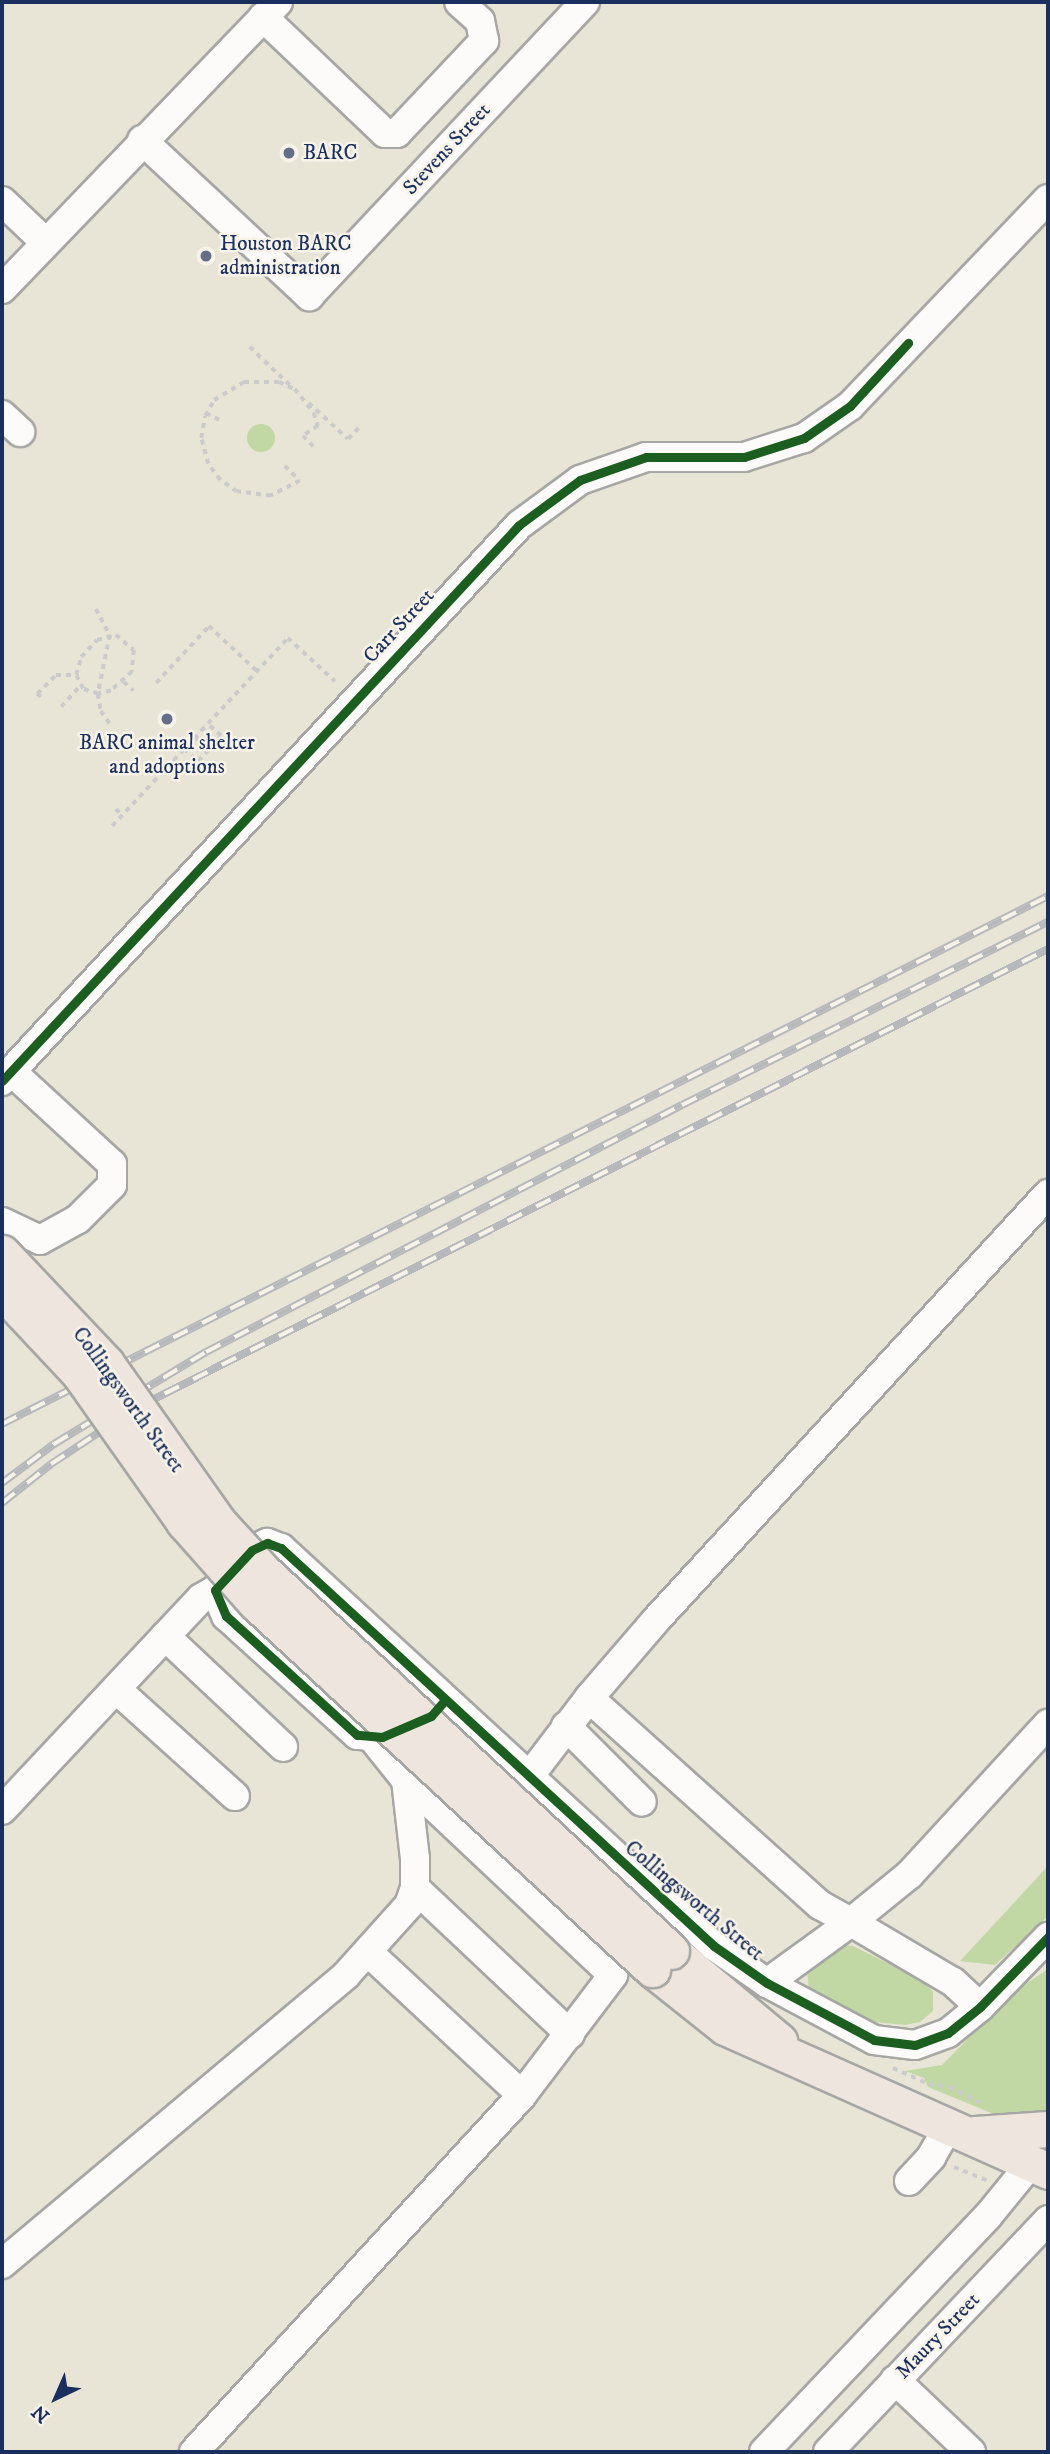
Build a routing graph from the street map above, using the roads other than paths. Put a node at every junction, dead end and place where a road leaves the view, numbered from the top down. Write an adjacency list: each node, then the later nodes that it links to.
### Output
1 (459, 2): 3 (street)
2 (585, 2): 4 (street, Stevens Street)
3 (270, 10): 4 (street)
4 (142, 140): 7 (street)
5 (1048, 199): 9 (street, Carr Street)
6 (2, 201): 7 (street)
7 (45, 242): 8 (street)
8 (2, 289)
9 (7, 1076): 11 (street)
10 (1048, 1194): 17 (street)
11 (2, 1222)
12 (2, 1253): 32 (main road, Collingsworth Street, bridge)
13 (2, 1291): 32 (main road, Collingsworth Street, bridge)
14 (215, 1590): 15 (street, Collingsworth Street); 18 (street, Collingsworth Street); 21 (street)
15 (165, 1636): 16 (street, Collingsworth Street); 22 (street)
16 (116, 1689): 25 (street); 27 (street, Collingsworth Street)
17 (589, 1698): 20 (street); 29 (street)
18 (445, 1700): 21 (street); 23 (street, Collingsworth Street)
19 (1048, 1724): 29 (street)
20 (566, 1726): 23 (street); 26 (street)
21 (373, 1739): 24 (street)
22 (283, 1747)
23 (528, 1778): 33 (street, Collingsworth Street)
24 (406, 1780): 28 (street); 35 (street)
25 (235, 1796)
26 (642, 1802)
27 (2, 1810)
28 (415, 1888): 31 (street); 35 (street)
29 (851, 1922): 33 (street); 34 (street)
30 (1048, 1937): 34 (street, Collingsworth Street)
31 (368, 1952): 36 (street); 42 (street)
32 (662, 1960): 38 (main road, Collingsworth Street)
33 (767, 1983): 34 (street, Collingsworth Street)
34 (980, 2007)
35 (570, 2034): 36 (street)
36 (522, 2095): 44 (street)
37 (1048, 2129): 38 (main road)
38 (959, 2130): 39 (main road, Collingsworth Street); 40 (street)
39 (1040, 2166): 45 (street)
40 (909, 2181)
41 (1048, 2220): 43 (street, Maury Street)
42 (2, 2264)
43 (895, 2380): 46 (street, Maury Street); 47 (street)
44 (194, 2452)
45 (764, 2452)
46 (828, 2452)
47 (971, 2452)

